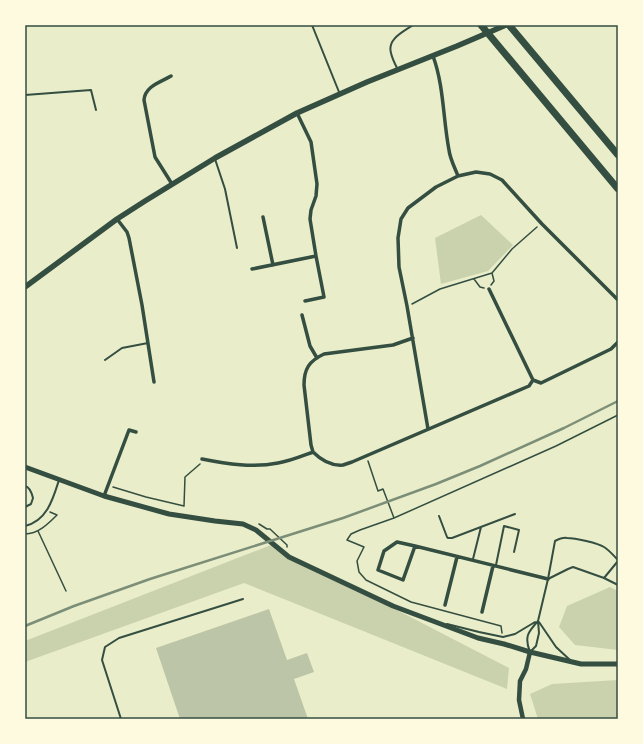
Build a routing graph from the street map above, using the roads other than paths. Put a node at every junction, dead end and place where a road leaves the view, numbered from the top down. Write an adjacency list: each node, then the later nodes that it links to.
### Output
1 (312, 25): 8 (lane)
2 (413, 25): 6 (lane)
3 (481, 25): 16 (highway)
4 (508, 25): 5 (main road); 12 (highway)
5 (433, 56): 6 (main road); 14 (street)
6 (397, 70): 8 (main road)
7 (171, 76): 15 (street)
8 (339, 94): 11 (main road)
9 (25, 95): 10 (lane)
10 (96, 110)
11 (297, 113): 13 (main road); 20 (street)
12 (618, 155)
13 (215, 158): 15 (main road); 19 (lane)
14 (458, 176): 25 (street); 28 (street)
15 (172, 184): 18 (main road)
16 (618, 189)
17 (262, 217): 21 (street)
18 (117, 219): 23 (main road); 30 (street)
19 (237, 248)
20 (316, 256): 21 (street); 26 (street)
21 (273, 265): 22 (street)
22 (252, 269)
23 (25, 287)
24 (489, 289): 33 (street)
25 (618, 300)
26 (306, 301)
27 (302, 315): 31 (street)
28 (413, 338): 31 (street); 35 (street)
29 (618, 342): 33 (street)
30 (148, 343): 32 (lane); 34 (street)
31 (317, 358): 37 (street)
32 (105, 360)
33 (533, 380): 35 (street)
34 (154, 382)
35 (428, 429): 37 (street)
36 (136, 432): 42 (street)
37 (314, 452): 38 (street)
38 (202, 459)
39 (25, 467): 40 (main road)
40 (59, 479): 42 (main road); 46 (lane)
41 (25, 486): 43 (lane)
42 (104, 496): 60 (main road)
43 (25, 507)
44 (515, 514): 47 (lane)
45 (439, 516): 47 (lane)
46 (25, 526)
47 (480, 527): 51 (lane)
48 (415, 546): 48 (street); 50 (street)
49 (514, 552): 53 (lane)
50 (457, 557): 51 (street); 58 (street)
51 (473, 561): 53 (street)
52 (618, 561): 54 (lane); 55 (lane)
53 (494, 566): 55 (street); 59 (street)
54 (604, 578): 55 (lane); 56 (lane)
55 (548, 579): 61 (lane)
56 (618, 585)
57 (243, 599): 65 (lane)
58 (445, 605)
59 (482, 612)
60 (431, 620): 61 (lane); 62 (main road)
61 (538, 621): 62 (lane); 62 (lane); 63 (lane)
62 (530, 652): 63 (main road); 66 (street)
63 (572, 662): 64 (main road)
64 (618, 664)
65 (121, 719)
66 (522, 719)

